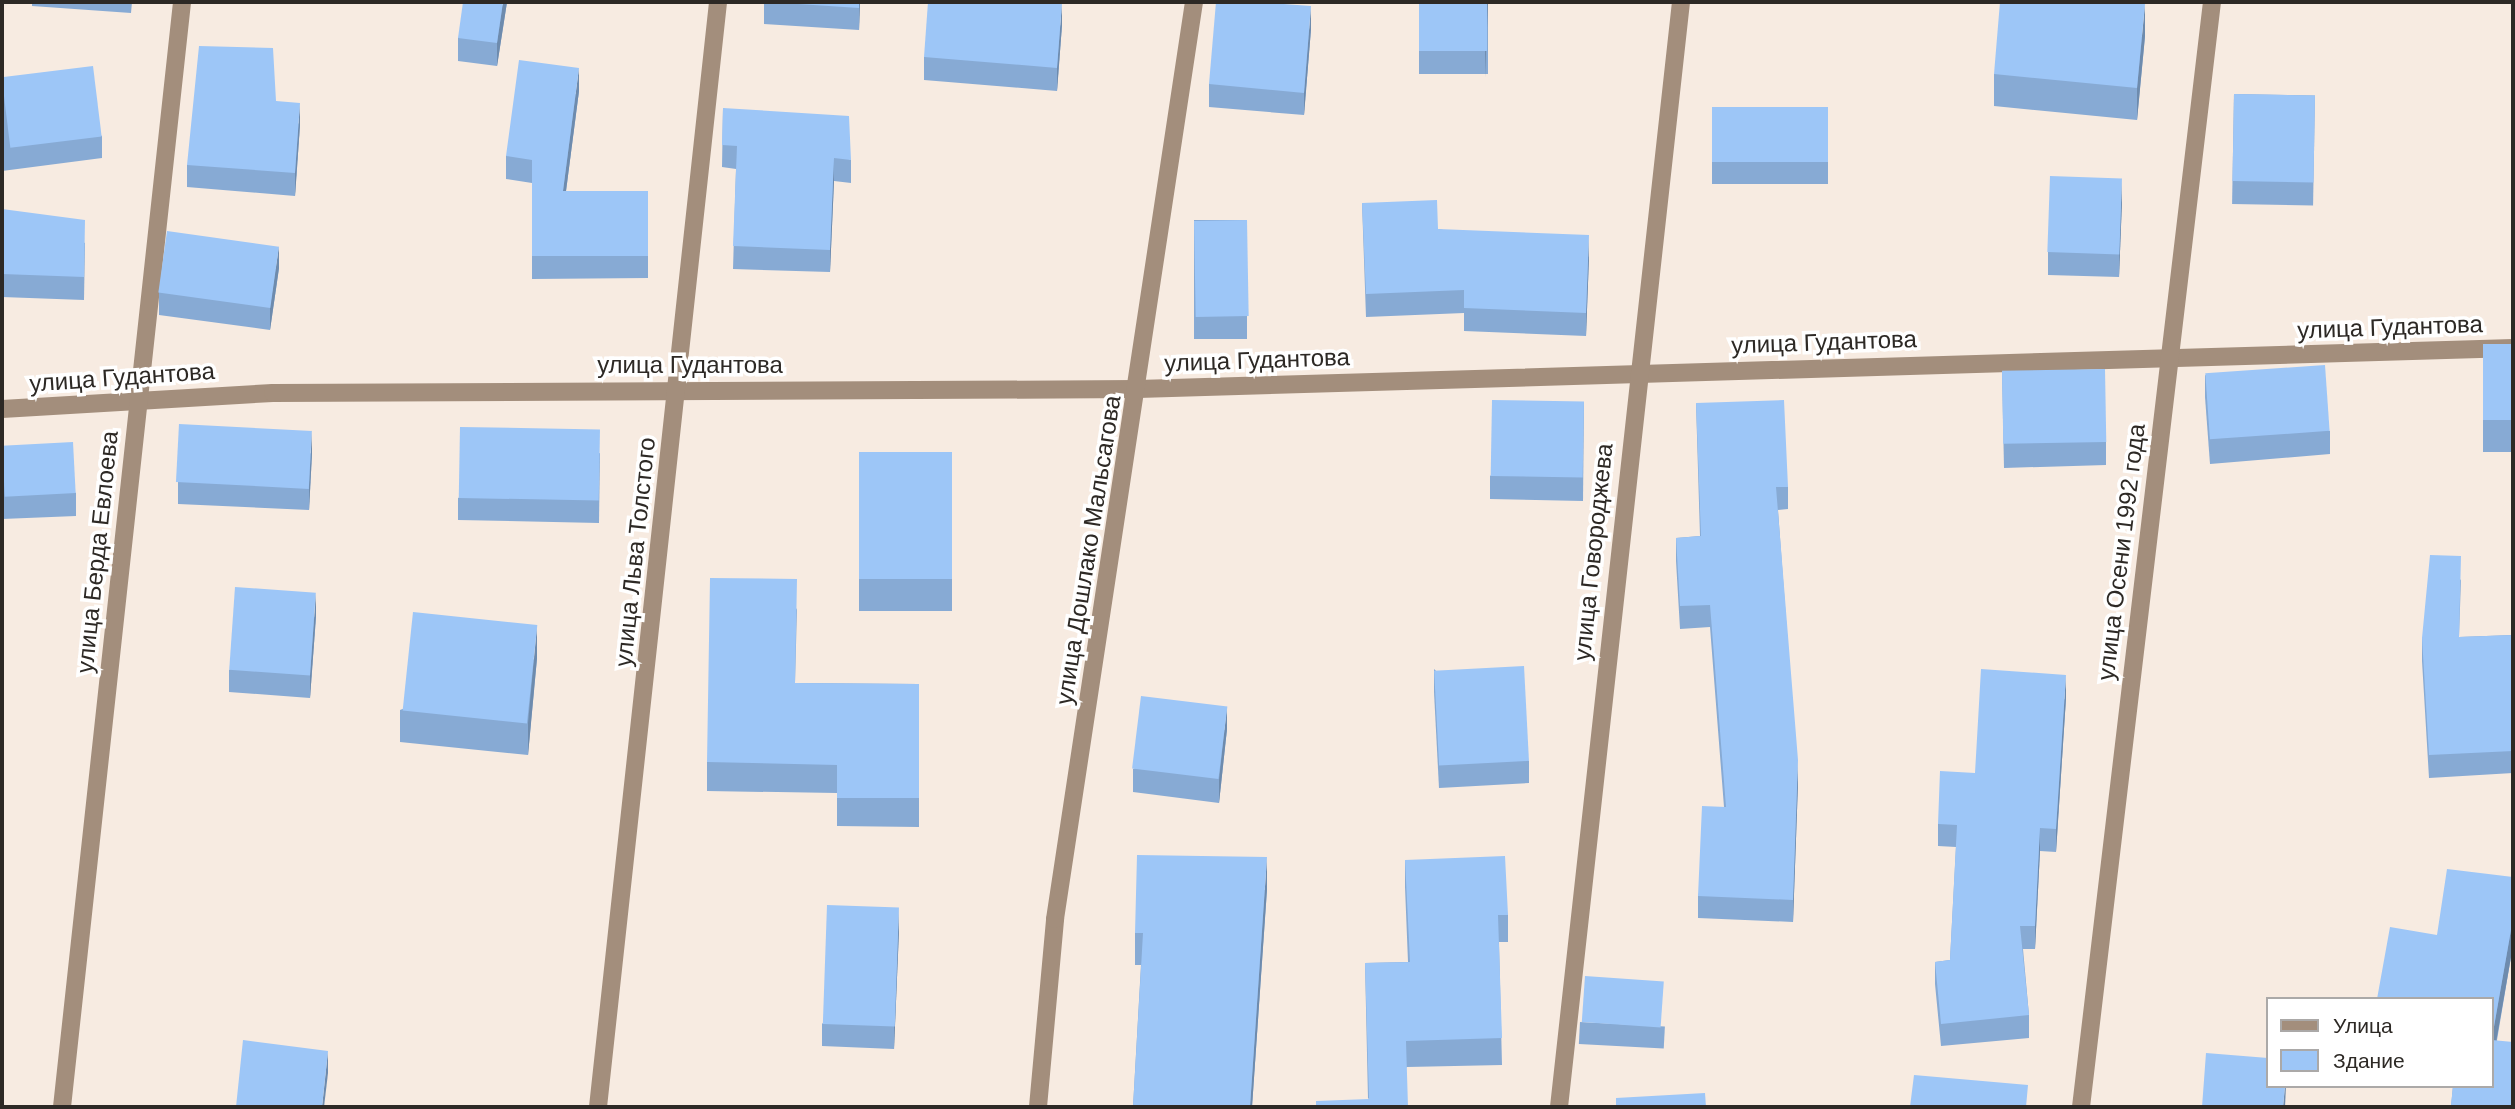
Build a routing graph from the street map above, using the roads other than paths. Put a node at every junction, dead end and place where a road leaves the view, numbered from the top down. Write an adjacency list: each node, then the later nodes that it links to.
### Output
1 (182, 2): 11 (street, улица Берда Евлоева)
2 (718, 2): 9 (street, улица Льва Толстого)
3 (1194, 2): 10 (street, улица Дошлако Мальсагова)
4 (1681, 2): 8 (street, улица Говороджева)
5 (2212, 2): 7 (street, улица Осени 1992 года)
6 (2513, 348): 7 (street, улица Гудантова)
7 (2168, 358): 8 (street, улица Гудантова); 17 (street, улица Осени 1992 года)
8 (1637, 372): 10 (street, улица Гудантова); 16 (street, улица Говороджева)
9 (678, 389): 10 (street, улица Гудантова); 11 (street, улица Гудантова); 14 (street, улица Льва Толстого)
10 (1139, 389): 15 (street, улица Дошлако Мальсагова)
11 (139, 399): 12 (street, улица Гудантова); 13 (street, улица Берда Евлоева)
12 (2, 409)
13 (62, 1107)
14 (598, 1107)
15 (1038, 1107)
16 (1559, 1107)
17 (2081, 1107)

